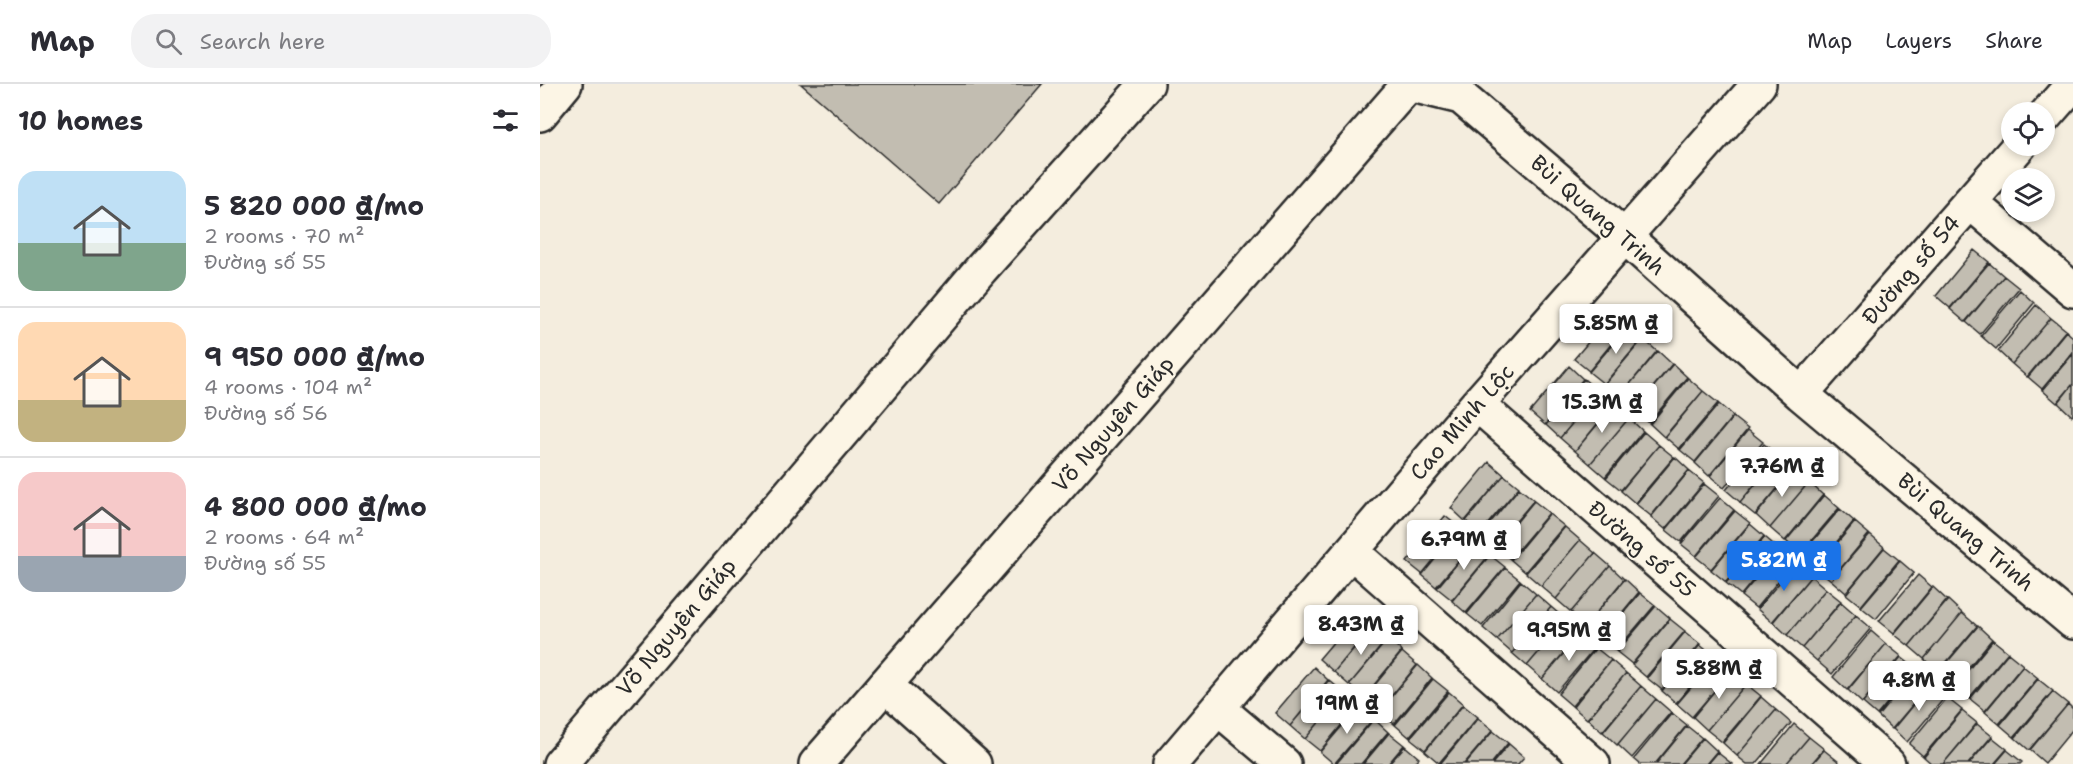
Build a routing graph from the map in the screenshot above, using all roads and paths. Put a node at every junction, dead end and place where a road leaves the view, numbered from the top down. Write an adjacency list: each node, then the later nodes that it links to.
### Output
1 (1147, 84): 17 (main road, Võ Nguyên Giáp)
2 (1409, 84): 5 (main road); 15 (main road, Võ Nguyên Giáp)
3 (1759, 84): 9 (main road, Cao Minh Lộc)
4 (2073, 84): 6 (main road)
5 (1459, 91): 9 (main road, Bùi Quang Trinh)
6 (2055, 104)
7 (2010, 156): 8 (main road, Đường số 54)
8 (1970, 202): 10 (main road); 11 (main road, Đường số 54)
9 (1624, 236): 11 (main road, Bùi Quang Trinh); 12 (main road, Cao Minh Lộc)
10 (2073, 290)
11 (1801, 394): 14 (main road, Bùi Quang Trinh)
12 (1477, 404): 13 (main road, Cao Minh Lộc); 23 (main road, Đường số 55)
13 (1352, 552): 16 (main road, Cao Minh Lộc); 22 (main road)
14 (2073, 622)
15 (885, 685): 18 (main road, Võ Nguyên Giáp); 19 (main road)
16 (1219, 709): 20 (main road, Cao Minh Lộc); 21 (main road)
17 (560, 764)
18 (816, 764)
19 (974, 764)
20 (1170, 764)
21 (1284, 764)
22 (1593, 764)
23 (1888, 764)

